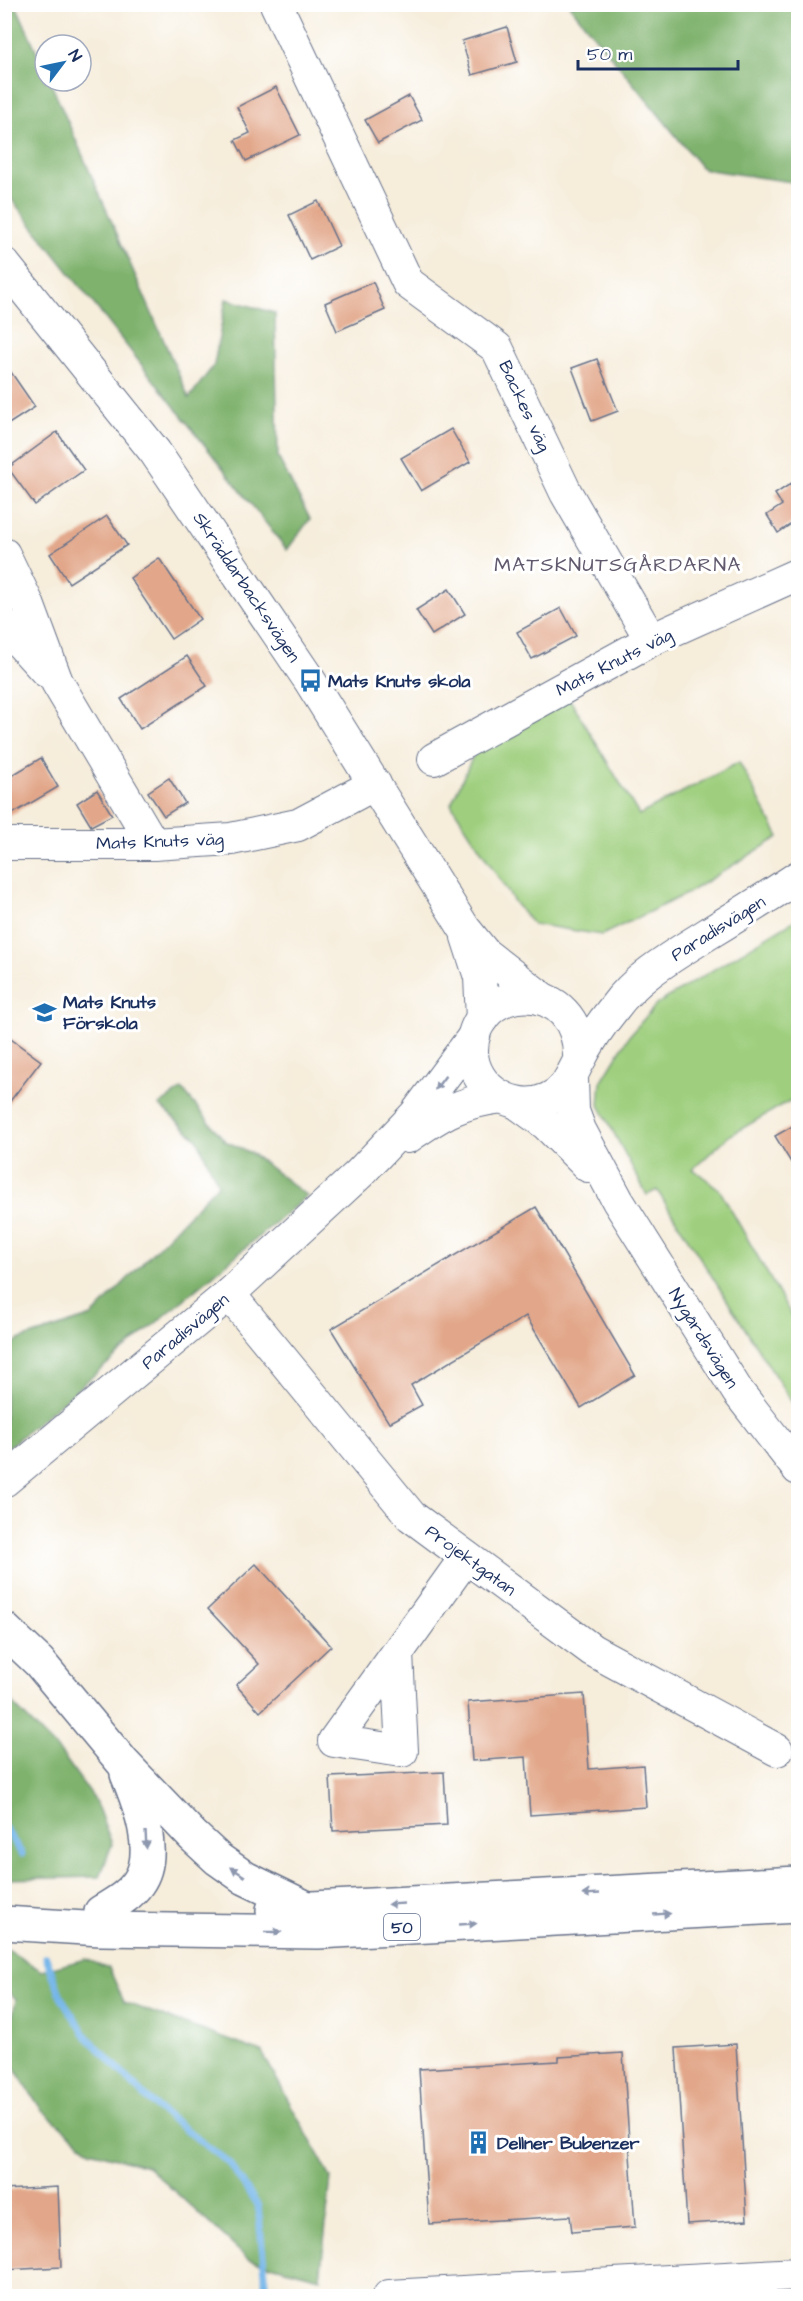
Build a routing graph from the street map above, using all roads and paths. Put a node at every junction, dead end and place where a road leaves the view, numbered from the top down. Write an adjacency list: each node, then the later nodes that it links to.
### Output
1 (276, 4): 6 (street, Backes väg)
2 (4, 264): 9 (street, Skräddarbacksvägen)
3 (4, 554): 7 (street)
4 (798, 574): 6 (street, Mats Knuts väg)
5 (4, 625): 7 (street)
6 (651, 640): 8 (street, Mats Knuts väg)
7 (57, 682): 11 (street)
8 (434, 759)
9 (375, 784): 11 (street, Mats Knuts väg); 13 (street, Skräddarbacksvägen)
10 (4, 844): 11 (street, Mats Knuts väg)
11 (153, 844)
12 (798, 877): 14 (street, Paradisvägen)
13 (464, 928): 15 (street, Skräddarbacksvägen); 16 (street, Skräddarbacksvägen)
14 (639, 981): 15 (street, Paradisvägen); 17 (street, Paradisvägen)
15 (548, 1001): 16 (street); 17 (street)
16 (478, 1028): 18 (street); 19 (street, Paradisvägen, one-way to 19)
17 (575, 1069): 18 (street); 20 (street, Nygårdsvägen)
18 (509, 1100): 19 (street, Paradisvägen); 20 (street, Nygårdsvägen)
19 (360, 1174): 21 (street, Paradisvägen)
20 (618, 1201): 22 (street, Nygårdsvägen)
21 (230, 1294): 23 (street, Paradisvägen); 24 (street, Projektgatan)
22 (798, 1469)
23 (4, 1481)
24 (466, 1557): 27 (street); 29 (street, Projektgatan)
25 (4, 1609): 28 (highway)
26 (4, 1629): 28 (highway)
27 (397, 1654)
28 (39, 1662): 30 (highway)
29 (777, 1750)
30 (124, 1764): 34 (highway, one-way to 30); 35 (highway, one-way to 35)
31 (798, 1883): 34 (highway, 50, one-way to 34)
32 (4, 1906): 35 (highway, 50)
33 (798, 1906): 36 (highway, 50, one-way to 33)
34 (308, 1909): 35 (highway, 50)
35 (101, 1912)
36 (4, 1923)
37 (798, 2274): 38 (street)
38 (389, 2296)

